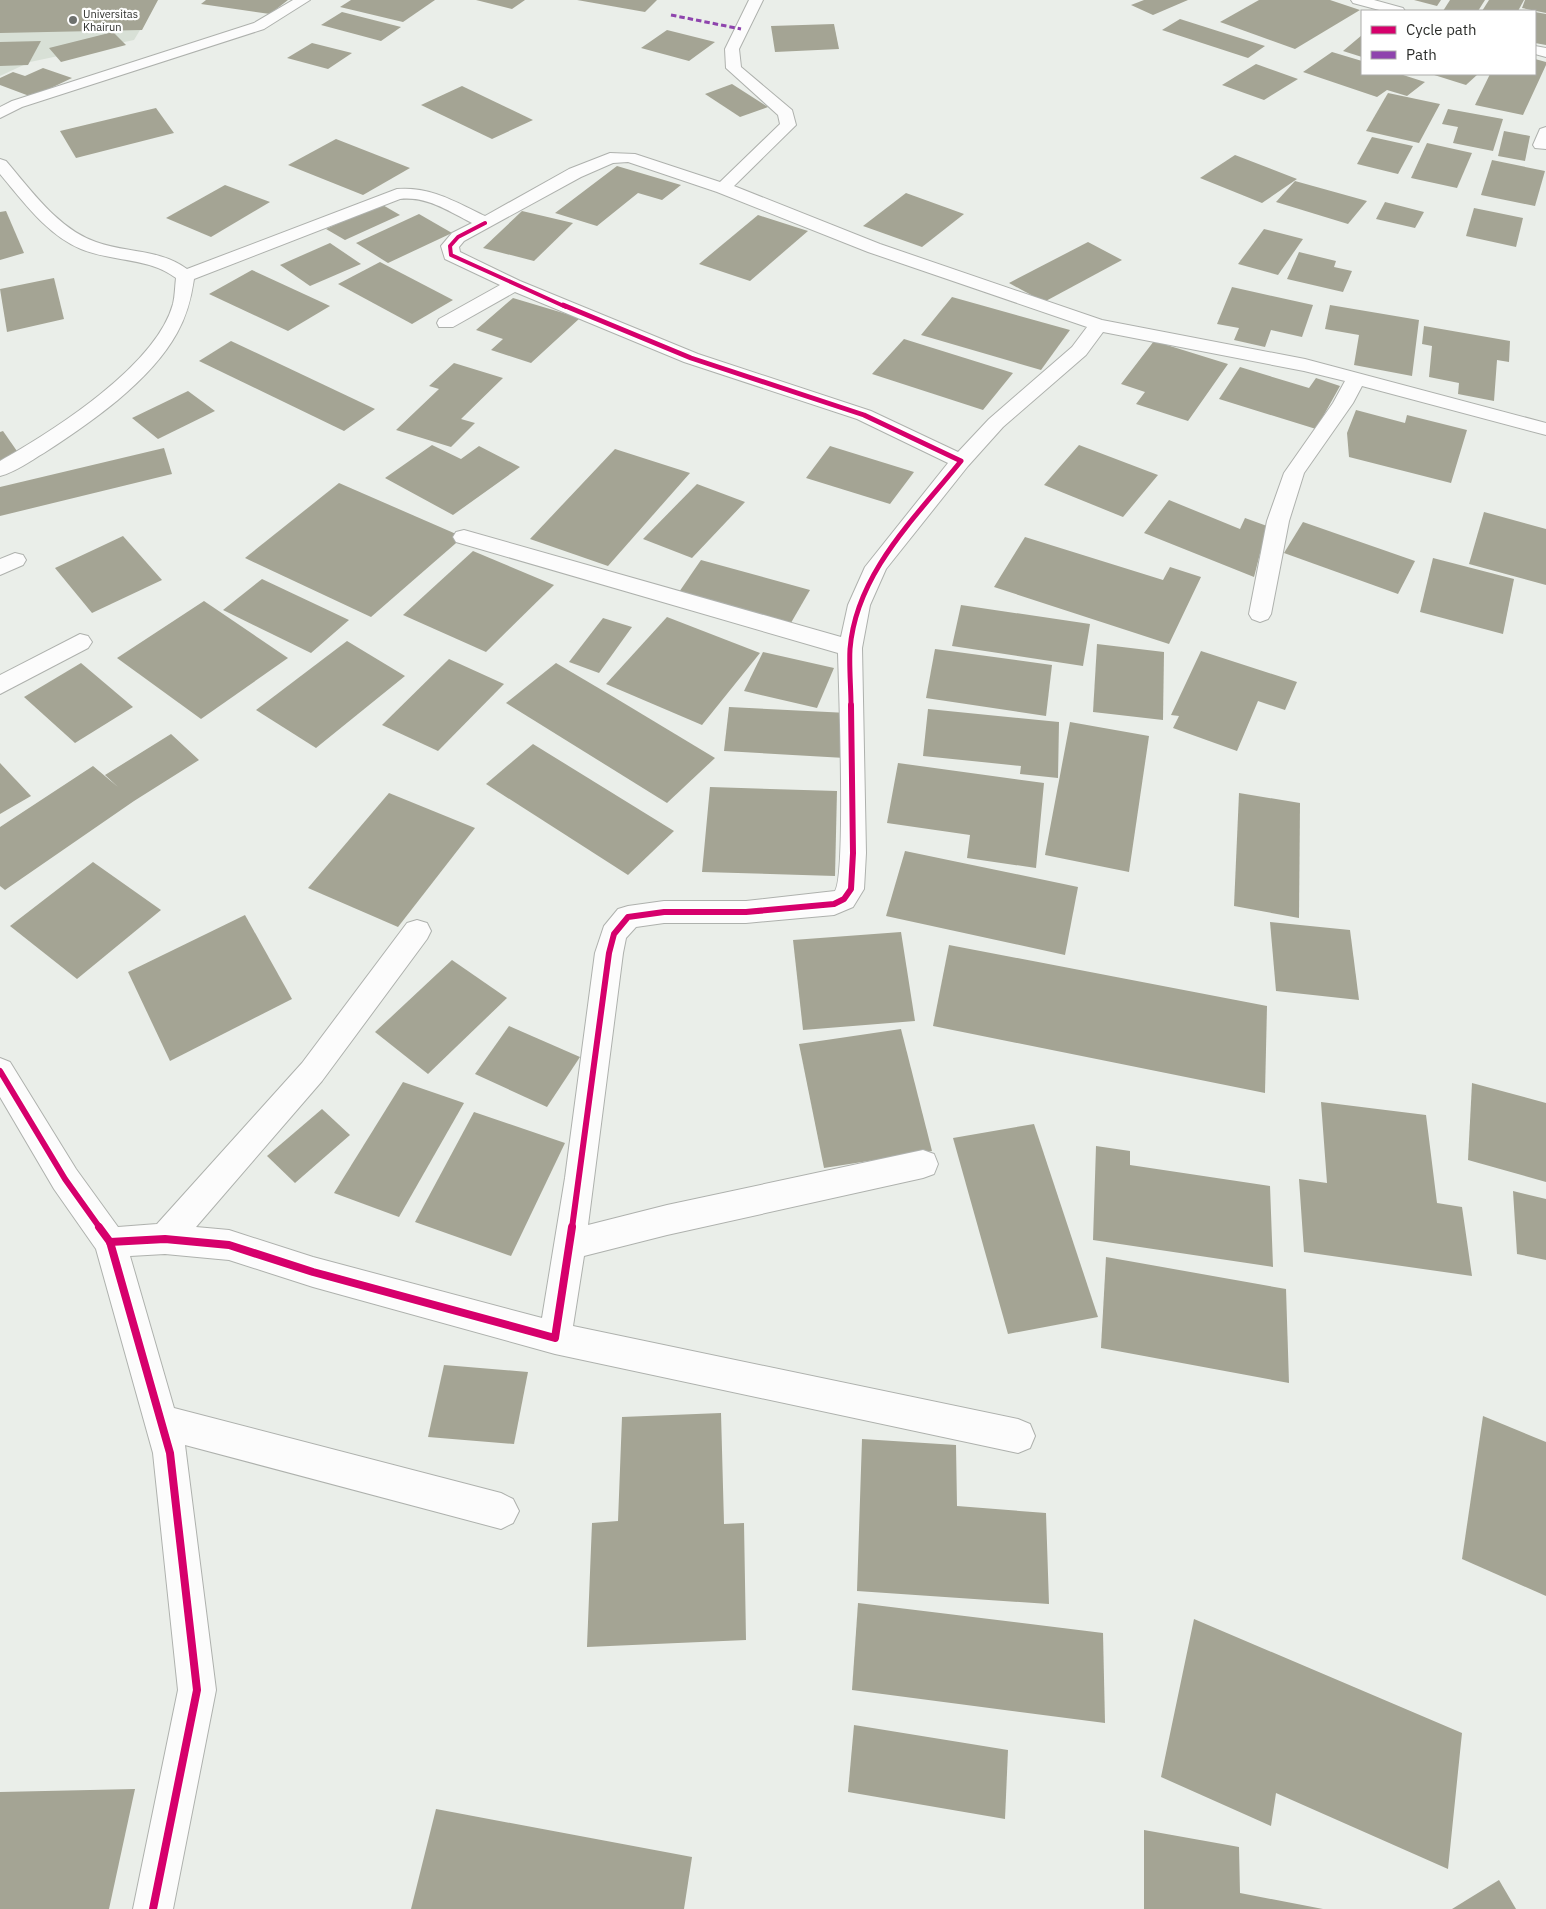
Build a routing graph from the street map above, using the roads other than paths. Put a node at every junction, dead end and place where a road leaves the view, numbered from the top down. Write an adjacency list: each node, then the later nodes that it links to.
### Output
1 (303, 0): 5 (street)
2 (756, 0): 7 (street)
3 (1358, 0): 4 (street)
4 (1394, 10)
5 (0, 113)
6 (0, 164): 9 (street)
7 (723, 188): 8 (street); 12 (street)
8 (485, 223): 9 (street); 10 (street)
9 (185, 276): 16 (street)
10 (514, 285): 11 (street); 15 (street)
11 (446, 323)
12 (1098, 325): 13 (street); 15 (street)
13 (1356, 378): 14 (street); 18 (street)
14 (1546, 429)
15 (961, 461): 20 (street)
16 (0, 470)
17 (464, 537): 20 (street)
18 (1260, 614)
19 (80, 642): 21 (street)
20 (850, 648): 27 (street)
21 (0, 686)
22 (417, 930): 25 (street)
23 (0, 1070): 26 (street)
24 (923, 1164): 27 (street)
25 (165, 1239): 26 (street); 28 (street)
26 (110, 1242): 29 (street)
27 (570, 1246): 28 (street)
28 (554, 1338): 30 (street)
29 (161, 1422): 31 (street); 32 (street)
30 (1018, 1436)
31 (501, 1511)
32 (153, 1909)

